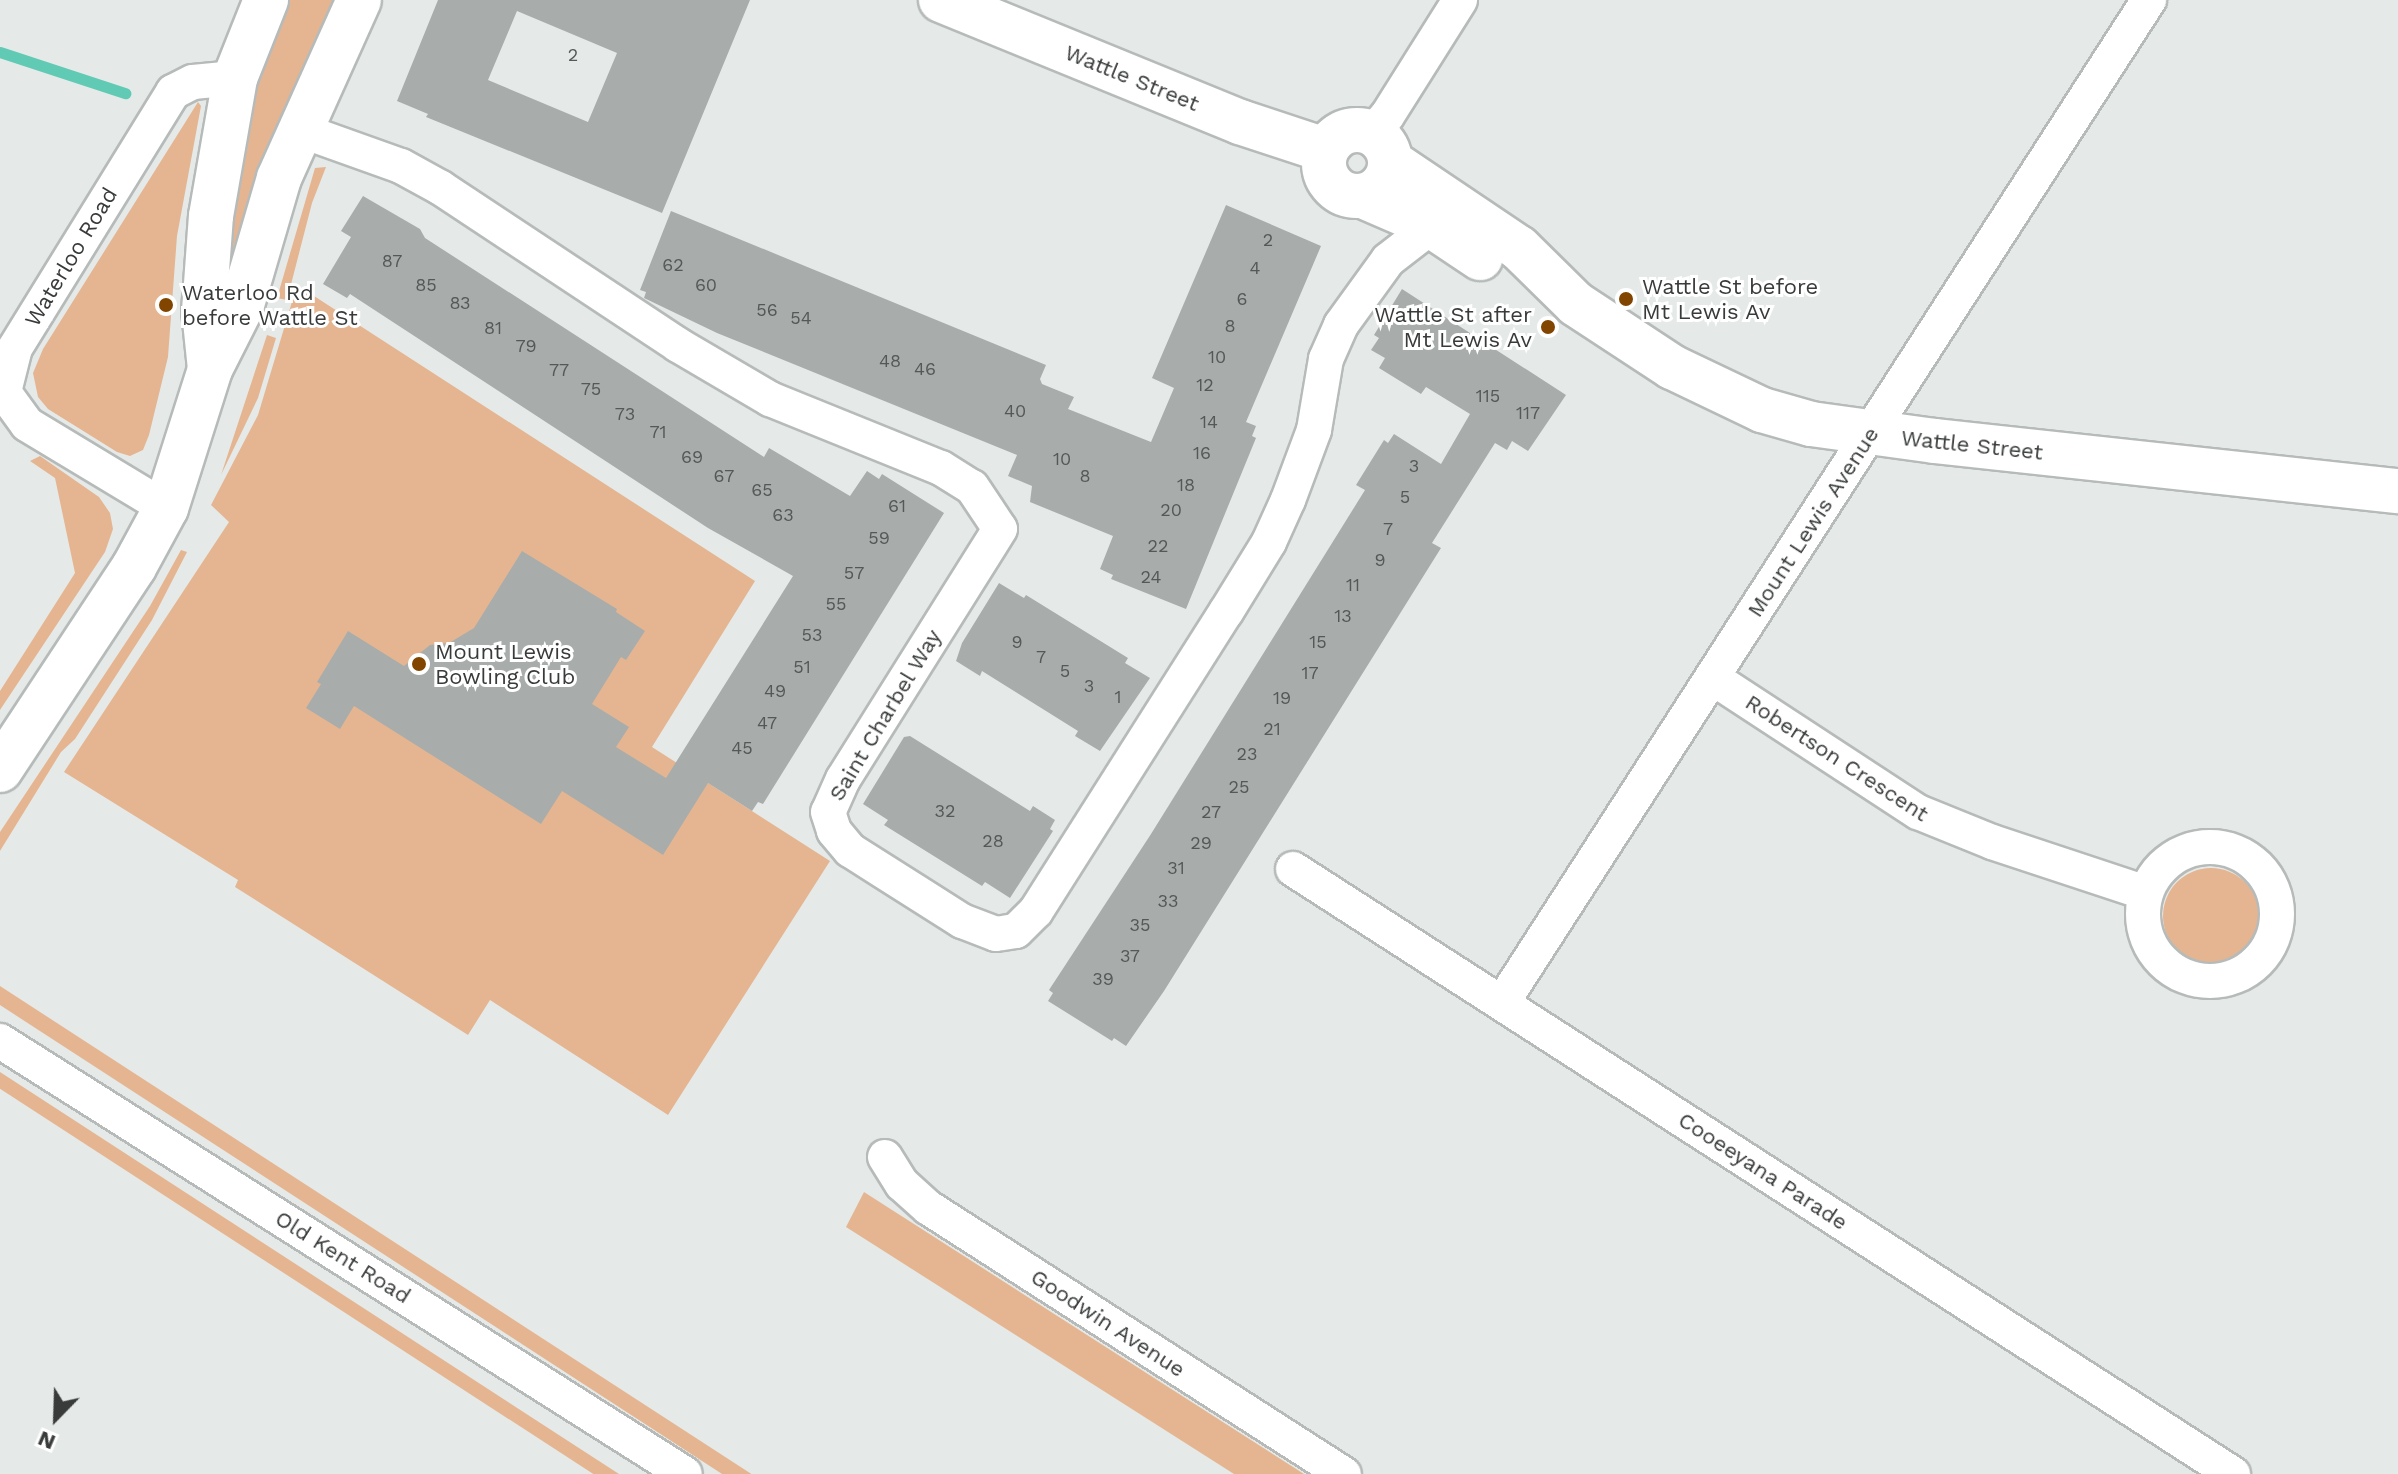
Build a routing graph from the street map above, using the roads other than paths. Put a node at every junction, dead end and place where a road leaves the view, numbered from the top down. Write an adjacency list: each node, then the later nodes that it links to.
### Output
1 (266, 0): 6 (main road)
2 (359, 0): 7 (main road)
3 (941, 0): 9 (main road, Wattle Street)
4 (1460, 0): 8 (street)
5 (2149, 0): 14 (street, Mount Lewis Avenue)
6 (235, 78): 13 (main road); 16 (street, Waterloo Road)
7 (300, 130): 11 (street, Saint Charbel Way); 13 (main road)
8 (1382, 148): 9 (main road); 10 (main road); 12 (main road, Wattle Street)
9 (1325, 150): 10 (main road)
10 (1363, 196): 11 (main road, Wattle Street)
11 (1432, 226): 12 (main road, Wattle Street)
12 (1576, 304): 14 (main road, Wattle Street)
13 (210, 369): 16 (main road)
14 (1870, 433): 15 (main road, Wattle Street); 17 (street, Mount Lewis Avenue)
15 (2398, 491)
16 (166, 508): 18 (main road)
17 (1713, 678): 20 (street, Robertson Crescent); 21 (street, Mount Lewis Avenue)
18 (0, 770)
19 (1293, 869): 21 (street, Cooeeyana Parade)
20 (2146, 893)
21 (1502, 1003): 26 (street, Cooeeyana Parade)
22 (0, 1041): 24 (street, Old Kent Road)
23 (885, 1157): 25 (street, Goodwin Avenue)
24 (685, 1474)
25 (1344, 1474)
26 (2233, 1474)

